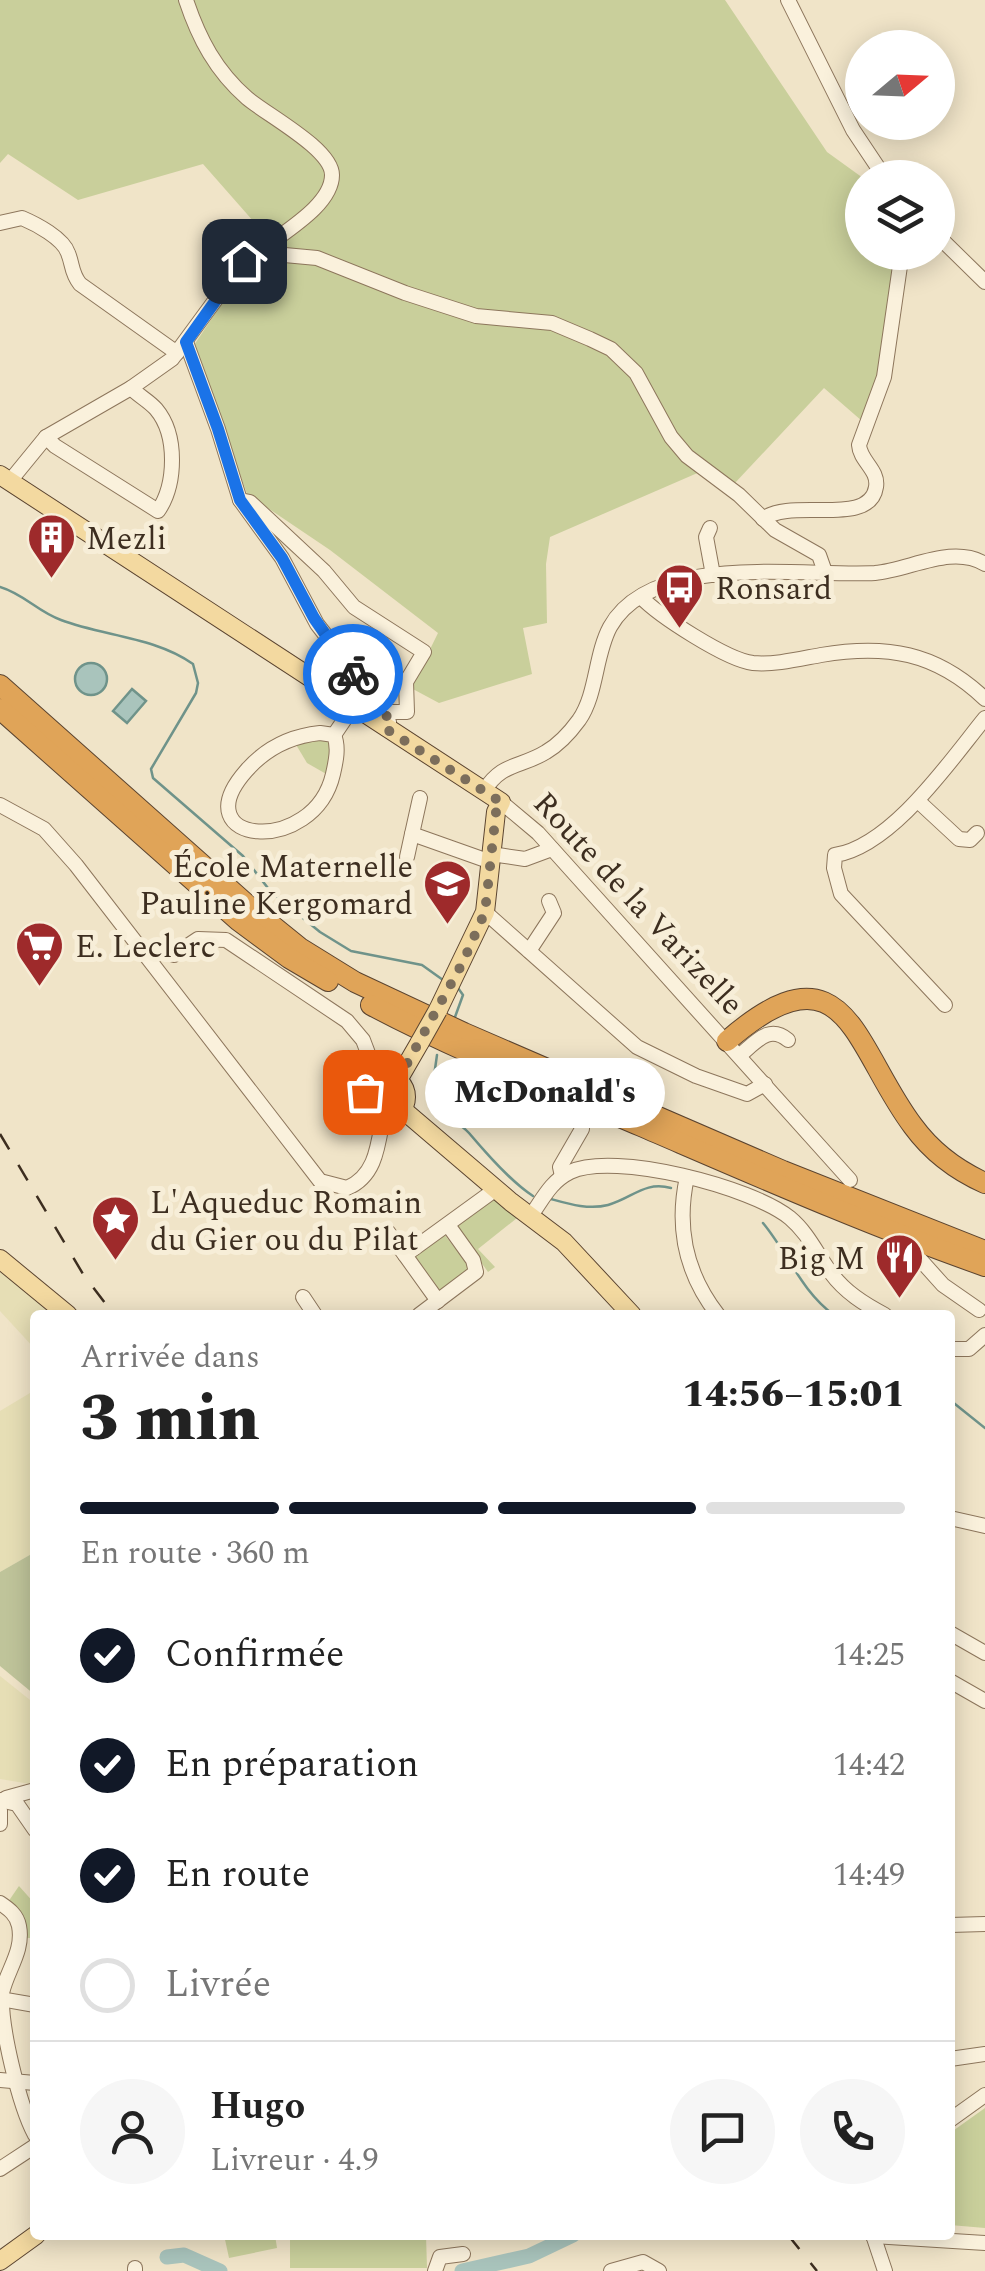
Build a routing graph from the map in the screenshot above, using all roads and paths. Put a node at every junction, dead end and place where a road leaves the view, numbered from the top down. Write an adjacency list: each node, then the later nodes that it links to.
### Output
1 (186, 0): 5 (street)
2 (788, 0): 3 (street)
3 (873, 160)
4 (0, 223): 9 (street)
5 (262, 253): 9 (street); 14 (street)
6 (955, 253): 8 (street)
7 (899, 270): 14 (street)
8 (985, 282)
9 (182, 348): 10 (street); 13 (street)
10 (131, 388): 11 (street); 11 (street)
11 (46, 437): 12 (street)
12 (5, 478): 22 (main road, Route de la Varizelle)
13 (240, 500): 25 (street); 25 (street)
14 (763, 519): 17 (street)
15 (710, 528): 18 (street)
16 (985, 564): 17 (street)
17 (824, 572): 18 (street)
18 (713, 576): 19 (street)
19 (641, 597): 21 (street); 27 (street)
20 (0, 685): 58 (highway)
21 (985, 699)
22 (354, 707): 25 (main road, Route de la Varizelle); 26 (street)
23 (0, 709): 64 (highway)
24 (985, 718): 29 (street)
25 (386, 721): 27 (main road, Route de la Varizelle)
26 (334, 736): 26 (street)
27 (484, 791): 30 (main road, Route de la Varizelle)
28 (420, 798): 33 (street)
29 (918, 800): 32 (street); 41 (street)
30 (501, 802): 34 (street, Route de la Varizelle); 36 (main road)
31 (0, 805): 49 (street)
32 (978, 832)
33 (412, 834): 35 (street); 36 (street)
34 (552, 849): 36 (street); 43 (street, Route de la Varizelle)
35 (407, 857)
36 (495, 858): 38 (main road)
37 (549, 900): 39 (street)
38 (485, 912): 39 (street); 45 (main road, bridge)
39 (530, 951): 46 (street)
40 (174, 954): 44 (street)
41 (945, 1005)
42 (788, 1040): 43 (street)
43 (734, 1048): 46 (street, Route de la Varizelle); 53 (highway)
44 (377, 1077): 45 (main road); 49 (main road)
45 (398, 1080): 48 (main road)
46 (765, 1084): 52 (street, Route de la Varizelle)
47 (512, 1086): 50 (street)
48 (402, 1109): 49 (main road); 54 (main road)
49 (383, 1118)
50 (562, 1176): 51 (street); 55 (street)
51 (687, 1177): 72 (street); 73 (street)
52 (850, 1180)
53 (985, 1184)
54 (496, 1189): 55 (main road); 56 (street)
55 (530, 1217): 71 (main road)
56 (448, 1225): 61 (street); 66 (street)
57 (388, 1232): 61 (street)
58 (936, 1234): 59 (highway); 60 (highway)
59 (985, 1240)
60 (985, 1251)
61 (405, 1255): 66 (street)
62 (916, 1256): 67 (street)
63 (0, 1259): 68 (main road)
64 (985, 1266)
65 (302, 1297): 69 (street)
66 (438, 1301): 70 (street)
67 (982, 1306): 74 (street)
68 (62, 1310)
69 (312, 1310)
70 (425, 1310)
71 (627, 1310)
72 (715, 1310)
73 (878, 1310)
74 (985, 1335): 75 (street)
75 (955, 1349)
76 (955, 1519): 77 (street)
77 (985, 1526)
78 (955, 1636): 79 (street)
79 (985, 1653)
80 (955, 1684): 81 (street)
81 (985, 1700)
82 (30, 1792): 83 (street)
83 (0, 1799): 85 (street)
84 (0, 1810): 86 (street)
85 (30, 1823)
86 (0, 1824)
87 (0, 1903): 90 (street)
88 (985, 1924): 89 (street)
89 (955, 1925)
90 (0, 1999): 91 (street); 94 (street)
91 (30, 2005)
92 (985, 2054): 93 (street)
93 (955, 2058)
94 (6, 2080): 97 (street)
95 (985, 2095): 96 (street)
96 (955, 2116)
97 (30, 2126)
98 (30, 2149): 99 (street)
99 (0, 2168)
100 (30, 2239): 105 (main road)
101 (874, 2240): 109 (street)
102 (937, 2240): 103 (street)
103 (985, 2243)
104 (463, 2254): 106 (street)
105 (0, 2261)
106 (435, 2271)
107 (611, 2271): 108 (street)
108 (659, 2271)
109 (885, 2271)

